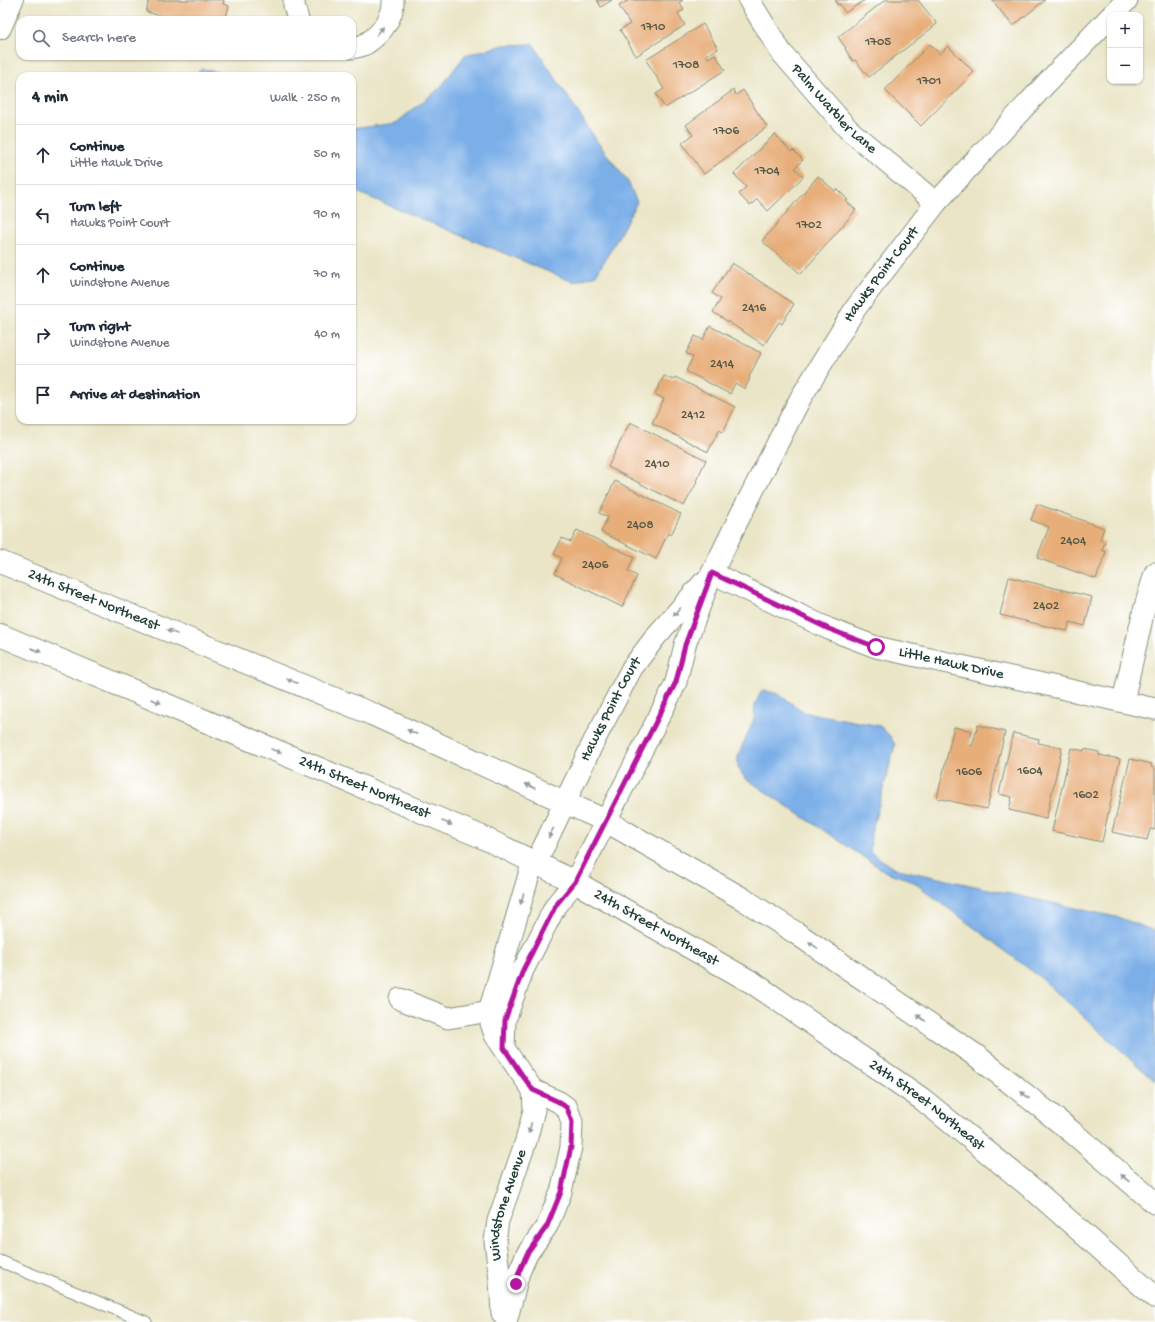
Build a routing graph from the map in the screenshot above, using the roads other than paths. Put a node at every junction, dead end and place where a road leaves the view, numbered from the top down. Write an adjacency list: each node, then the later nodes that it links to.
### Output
1 (12, 0): 9 (street)
2 (294, 0): 7 (street)
3 (393, 0): 10 (street, one-way to 3)
4 (749, 0): 11 (street, Palm Warbler Lane)
5 (1127, 0): 6 (street)
6 (1115, 12)
7 (297, 16)
8 (1107, 20): 11 (street, Hawks Point Court)
9 (0, 28)
10 (356, 47)
11 (936, 203): 13 (street, Hawks Point Court)
12 (0, 562): 18 (street, 24th Street Northeast, one-way to 12)
13 (712, 573): 16 (street, Little Hawk Drive); 18 (street, Hawks Point Court, one-way to 18); 19 (street, Hawks Point Court)
14 (1155, 573): 16 (street)
15 (0, 635): 20 (street, 24th Street Northeast, one-way to 20)
16 (1123, 701): 17 (street, Little Hawk Drive)
17 (1155, 709)
18 (565, 802): 19 (street, 24th Street Northeast); 20 (street, Hawks Point Court, one-way to 20)
19 (606, 821): 21 (street, Hawks Point Court); 26 (street, 24th Street Northeast, one-way to 19)
20 (534, 862): 21 (street, 24th Street Northeast); 23 (street, one-way to 23)
21 (575, 882): 24 (street); 28 (street, 24th Street Northeast)
22 (400, 999): 23 (street)
23 (490, 1011): 24 (street)
24 (504, 1048): 25 (street)
25 (533, 1090): 30 (street, Windstone Avenue, one-way to 30); 31 (street, Windstone Avenue)
26 (1155, 1203)
27 (0, 1261): 29 (lane)
28 (1155, 1297)
29 (146, 1322)
30 (502, 1322)
31 (506, 1322)

